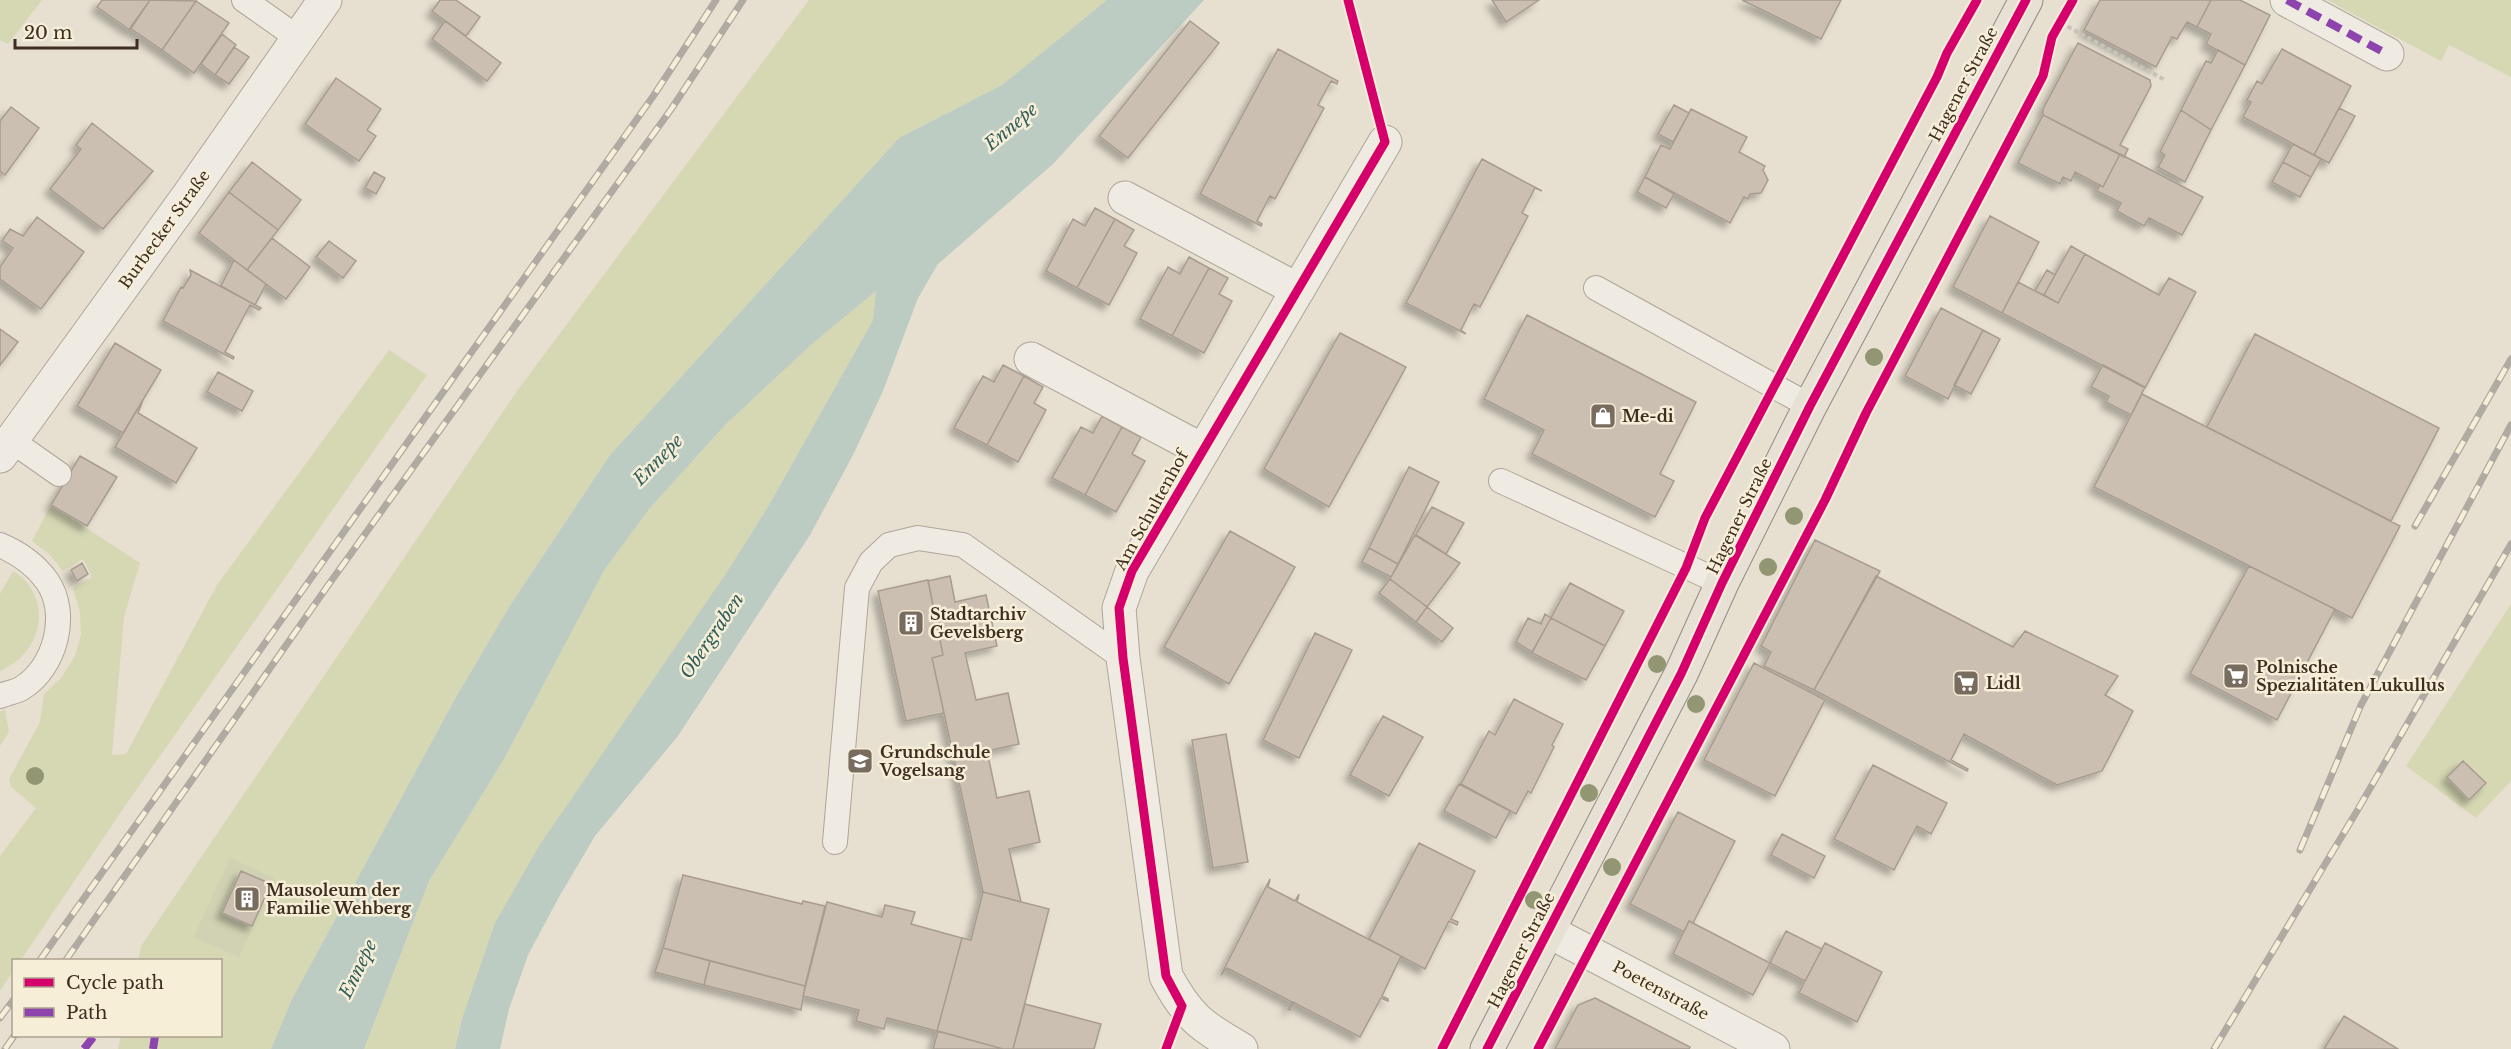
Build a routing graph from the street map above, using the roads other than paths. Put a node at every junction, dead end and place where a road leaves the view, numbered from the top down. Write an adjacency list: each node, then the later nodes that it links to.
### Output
1 (244, 0): 5 (lane)
2 (325, 0): 5 (street, Burbecker Straße)
3 (2026, 0): 12 (main road, Hagener Straße)
4 (2287, 0): 6 (street)
5 (298, 38): 13 (street, Burbecker Straße)
6 (2387, 54)
7 (1385, 142): 10 (street, Am Schultenhof)
8 (1125, 198): 10 (street)
9 (1596, 288): 12 (lane)
10 (1298, 290): 14 (street, Am Schultenhof)
11 (1031, 359): 14 (street, Am Schultenhof)
12 (1810, 406): 18 (main road, Hagener Straße)
13 (6, 449): 15 (lane)
14 (1202, 450): 19 (street, Am Schultenhof)
15 (59, 474)
16 (1501, 481): 18 (lane)
17 (0, 545): 20 (lane)
18 (1722, 583): 22 (main road, Hagener Straße)
19 (1123, 658): 21 (lane); 23 (street, Am Schultenhof)
20 (0, 696)
21 (835, 842)
22 (1548, 931): 24 (main road, Hagener Straße); 25 (street, Poetenstraße)
23 (1241, 1049)
24 (1487, 1049)
25 (1773, 1049)

